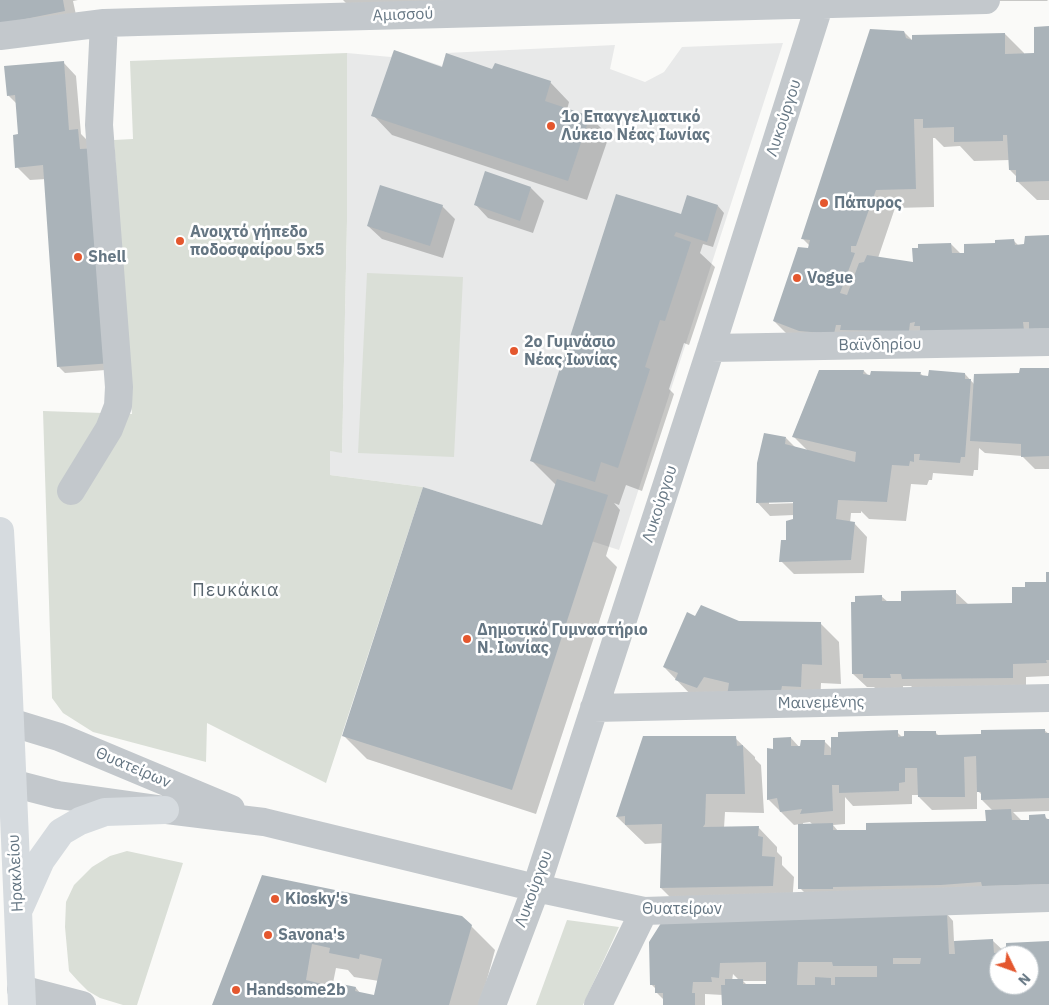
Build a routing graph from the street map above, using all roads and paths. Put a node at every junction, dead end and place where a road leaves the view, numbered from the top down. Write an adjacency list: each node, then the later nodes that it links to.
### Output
1 (986, 0): 2 (street, Αμισσού)
2 (821, 2): 3 (street, Αμισσού); 9 (street, Λυκούργου)
3 (603, 5): 4 (street, Αμισσού)
4 (304, 9): 5 (street, Αμισσού)
5 (137, 11): 6 (street, Αμισσού)
6 (104, 23): 7 (street, Αμισσού); 10 (street)
7 (0, 36)
8 (1049, 342): 9 (street, Βαϊνδηρίου)
9 (711, 348): 13 (street, Λυκούργου)
10 (71, 491)
11 (0, 532): 14 (main road, Ηρακλείου)
12 (1049, 698): 13 (street, Μαινεμένης)
13 (594, 708): 18 (street, Λυκούργου)
14 (5, 720): 15 (main road, Ηρακλείου); 17 (street, Θυατείρων)
15 (6, 781): 16 (street, Θυατείρων); 21 (main road, Ηρακλείου)
16 (165, 810): 17 (street, Θυατείρων); 21 (main road)
17 (264, 822): 18 (street, Θυατείρων)
18 (536, 888): 20 (street, Θυατείρων); 24 (street, Λυκούργου)
19 (1049, 898): 20 (street, Θυατείρων)
20 (644, 912): 25 (street)
21 (18, 913): 22 (main road, Ηρακλείου)
22 (21, 997): 23 (street)
23 (82, 1005)
24 (492, 1005)
25 (598, 1005)

